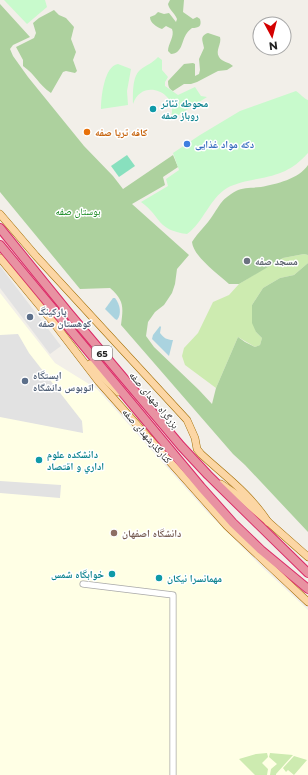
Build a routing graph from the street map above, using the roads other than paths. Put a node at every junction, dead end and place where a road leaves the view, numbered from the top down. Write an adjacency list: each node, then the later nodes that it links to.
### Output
1 (0, 214): 10 (main road)
2 (0, 228): 9 (highway, بزرگراه شهدای صفه / 65)
3 (0, 245): 8 (highway, بزرگراه شهدای صفه / 65)
4 (0, 252): 6 (main road)
5 (0, 258): 6 (main road, کنارگذرشهدای صفه)
6 (65, 338): 7 (main road, کنارگذرشهدای صفه)
7 (70, 344): 8 (main road); 15 (main road, کنارگذرشهدای صفه)
8 (148, 423): 14 (highway, بزرگراه شهدای صفه / 65)
9 (208, 475): 10 (main road); 12 (highway, بزرگراه شهدای صفه / 65)
10 (268, 522): 11 (main road)
11 (308, 557)
12 (308, 573)
13 (83, 584): 16 (street)
14 (308, 588)
15 (308, 601)
16 (173, 775)

